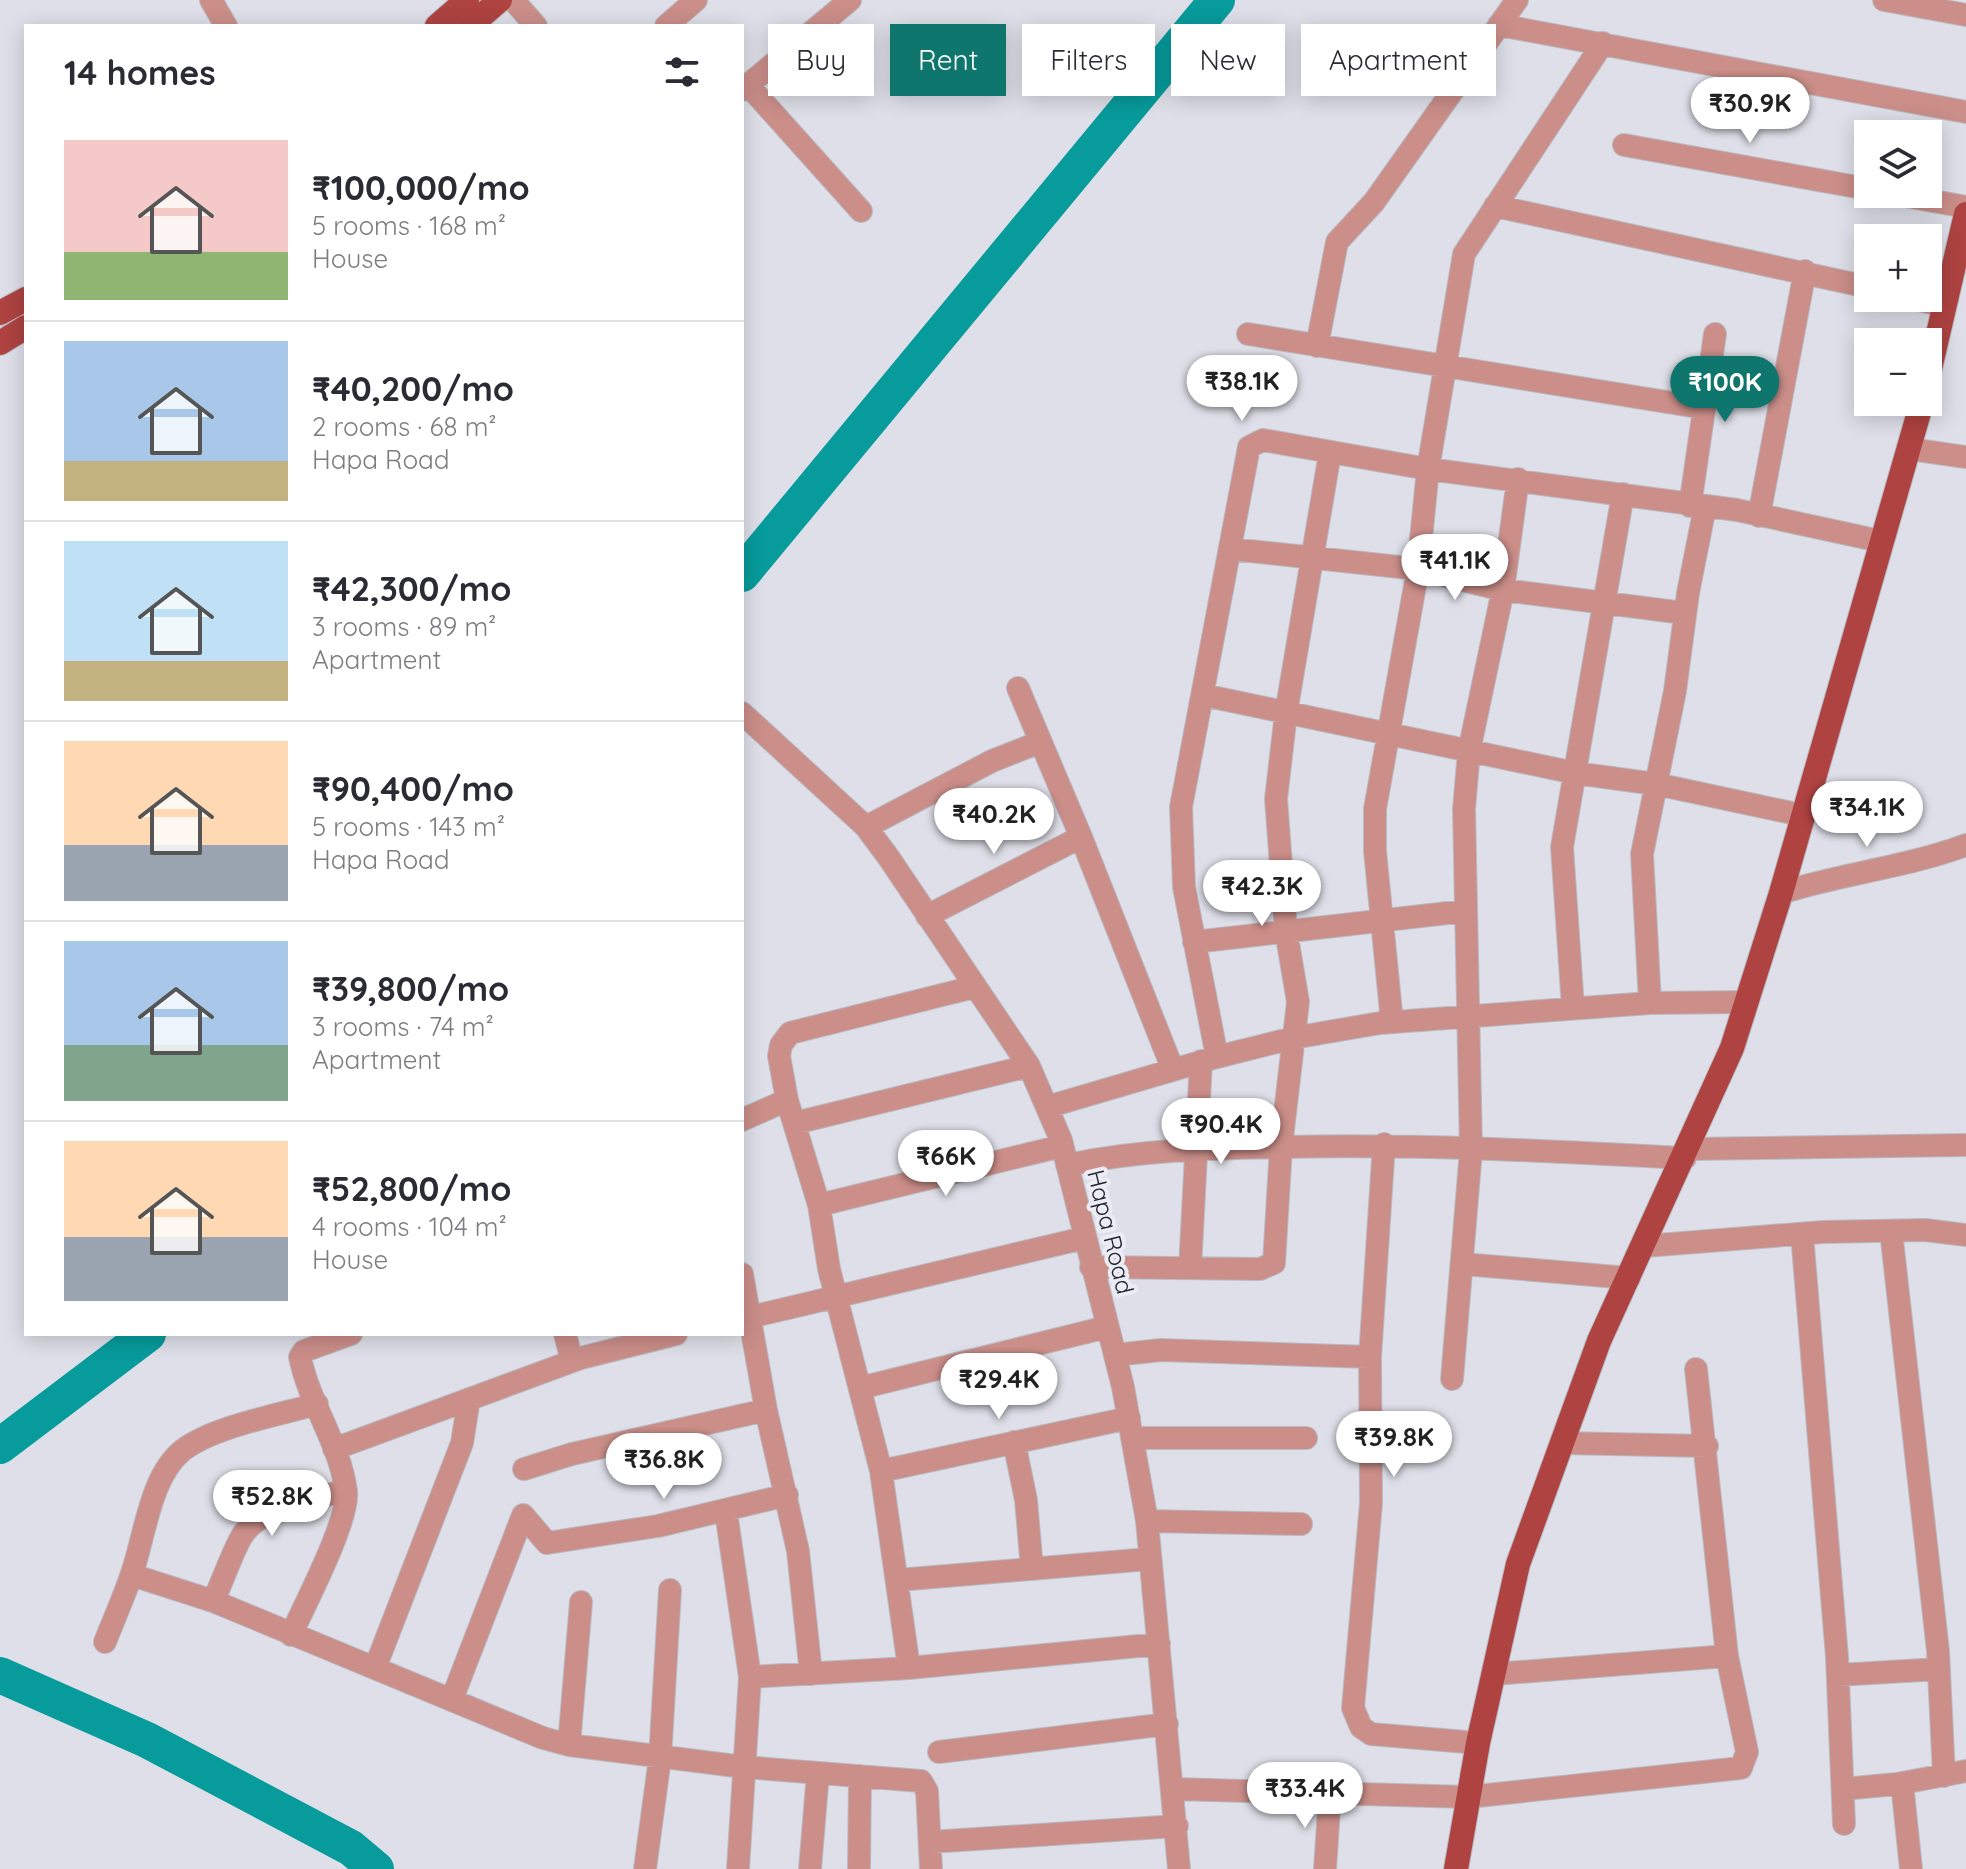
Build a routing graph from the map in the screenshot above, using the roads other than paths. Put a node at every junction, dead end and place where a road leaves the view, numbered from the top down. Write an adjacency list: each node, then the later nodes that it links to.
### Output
1 (211, 0): 10 (street)
2 (467, 0): 11 (main road)
3 (500, 0): 12 (main road)
4 (513, 0): 13 (street)
5 (696, 0): 14 (street)
6 (850, 0): 17 (street)
7 (1517, 0): 15 (street)
8 (1884, 0): 9 (street)
9 (1966, 15)
10 (225, 24)
11 (439, 24)
12 (472, 24)
13 (534, 24)
14 (668, 24)
15 (1499, 25): 16 (street); 34 (street)
16 (1603, 43): 18 (street); 22 (street)
17 (745, 87): 24 (street)
18 (1966, 112)
19 (1624, 145): 20 (street)
20 (1854, 186)
21 (1942, 203): 23 (street)
22 (1495, 206): 26 (street); 35 (street)
23 (1966, 207)
24 (861, 211)
25 (1966, 214): 28 (main road)
26 (1805, 271): 27 (street); 46 (street)
27 (1854, 283)
28 (1953, 296): 31 (main road)
29 (24, 302): 30 (main road)
30 (8, 327)
31 (1942, 332)
32 (1248, 334): 34 (street)
33 (1715, 334): 36 (street)
34 (1317, 346): 35 (street)
35 (1447, 369): 36 (street); 42 (street)
36 (1704, 408): 45 (street)
37 (1919, 416): 39 (main road)
38 (1966, 441): 39 (street)
39 (1912, 444): 41 (street); 47 (main road)
40 (1330, 453): 42 (street); 48 (street); 49 (street)
41 (1966, 457)
42 (1428, 469): 43 (street); 50 (street)
43 (1518, 479): 44 (street); 51 (street)
44 (1623, 494): 45 (street); 52 (street)
45 (1698, 507): 46 (street); 53 (street)
46 (1759, 516): 47 (street)
47 (1880, 541): 63 (main road)
48 (1231, 549): 49 (street); 55 (street)
49 (1315, 559): 50 (street); 56 (street)
50 (1418, 569): 51 (street); 58 (street)
51 (1503, 590): 52 (street); 60 (street)
52 (1602, 601): 53 (street); 61 (street)
53 (1684, 613): 62 (street)
54 (1018, 688): 59 (street)
55 (1203, 695): 56 (street); 72 (street)
56 (1286, 713): 58 (street); 71 (street)
57 (744, 715): 64 (street, Hapa Road)
58 (1388, 734): 60 (street); 70 (street)
59 (1040, 742): 64 (street); 65 (street)
60 (1469, 751): 61 (street); 68 (street)
61 (1575, 773): 62 (street); 76 (street)
62 (1656, 784): 63 (street); 75 (street)
63 (1801, 815): 67 (main road)
64 (866, 827): 69 (street, Hapa Road)
65 (1081, 837): 69 (street); 82 (street)
66 (1966, 845): 67 (street)
67 (1781, 893): 74 (main road)
68 (1465, 911): 70 (street); 77 (street)
69 (927, 916): 73 (street, Hapa Road)
70 (1381, 918): 71 (street); 78 (street)
71 (1286, 931): 72 (street); 79 (street)
72 (1194, 942): 80 (street)
73 (974, 987): 81 (street, Hapa Road); 83 (street)
74 (1747, 1002): 75 (street); 92 (main road)
75 (1650, 1003): 76 (street)
76 (1573, 1008): 77 (street)
77 (1468, 1016): 78 (street); 90 (street)
78 (1392, 1022): 79 (street)
79 (1293, 1038): 80 (street); 89 (street)
80 (1209, 1059): 82 (street); 91 (street)
81 (1029, 1066): 84 (street, Hapa Road); 86 (street)
82 (1173, 1070): 84 (street)
83 (787, 1100): 85 (street); 86 (street)
84 (1047, 1107): 93 (street, Hapa Road)
85 (744, 1119)
86 (795, 1123): 94 (street)
87 (1384, 1144): 89 (street); 90 (street); 112 (street)
88 (1966, 1145): 92 (street)
89 (1281, 1147): 91 (street); 102 (street)
90 (1471, 1147): 92 (street); 100 (street)
91 (1199, 1149): 93 (street); 102 (street)
92 (1686, 1154): 99 (main road)
93 (1065, 1156): 94 (street); 98 (street, Hapa Road)
94 (819, 1205): 105 (street)
95 (1891, 1231): 96 (street); 97 (street); 146 (street)
96 (1802, 1234): 99 (street); 149 (street)
97 (1966, 1235)
98 (1084, 1238): 101 (street, Hapa Road); 105 (street)
99 (1645, 1246): 103 (main road)
100 (1463, 1264): 103 (street); 115 (street)
101 (1091, 1267): 102 (street); 107 (street, Hapa Road)
102 (1190, 1268)
103 (1629, 1278): 123 (main road)
104 (744, 1292): 106 (street)
105 (837, 1299): 106 (street); 116 (street)
106 (747, 1318): 119 (street)
107 (1107, 1327): 111 (street, Hapa Road); 116 (street)
108 (346, 1336): 118 (street)
109 (566, 1336): 113 (street)
110 (660, 1336): 113 (street)
111 (1115, 1355): 112 (street); 120 (street, Hapa Road)
112 (1370, 1357): 153 (street)
113 (572, 1361): 117 (street)
114 (1696, 1369): 124 (street)
115 (1452, 1379)
116 (860, 1388): 127 (street)
117 (469, 1399): 125 (street); 144 (street)
118 (317, 1404): 125 (street); 135 (street)
119 (766, 1410): 126 (street); 129 (street)
120 (1130, 1428): 121 (street); 122 (street); 131 (street, Hapa Road)
121 (1306, 1438)
122 (1014, 1442): 127 (street); 134 (street)
123 (1562, 1443): 124 (street); 148 (main road)
124 (1707, 1446): 143 (street)
125 (334, 1449): 128 (street)
126 (524, 1469)
127 (881, 1471): 136 (street)
128 (346, 1490): 138 (street); 140 (street)
129 (787, 1495): 130 (street); 147 (street)
130 (726, 1512): 150 (street); 151 (street)
131 (1147, 1521): 132 (street); 133 (street, Hapa Road)
132 (1301, 1524)
133 (1149, 1559): 134 (street); 142 (street, Hapa Road)
134 (1032, 1569): 136 (street)
135 (132, 1575): 138 (street); 141 (street)
136 (898, 1580): 145 (street)
137 (670, 1590): 156 (street)
138 (213, 1601): 140 (street)
139 (581, 1602): 154 (street)
140 (291, 1635): 144 (street)
141 (105, 1642)
142 (1159, 1644): 145 (street); 152 (street, Hapa Road)
143 (1727, 1656): 148 (street); 165 (street)
144 (375, 1668): 151 (street)
145 (909, 1668): 147 (street)
146 (1939, 1669): 149 (street); 159 (street)
147 (811, 1674): 150 (street)
148 (1494, 1674): 153 (main road)
149 (1838, 1675): 163 (street)
150 (750, 1677): 157 (street)
151 (452, 1699): 154 (street)
152 (1167, 1724): 155 (street); 162 (street, Hapa Road)
153 (1478, 1743): 165 (main road)
154 (569, 1745): 156 (street)
155 (939, 1752)
156 (660, 1758): 157 (street); 169 (street)
157 (744, 1767): 158 (street); 170 (street)
158 (818, 1773): 160 (street); 171 (street)
159 (1955, 1773): 161 (street)
160 (860, 1776): 168 (street); 172 (street)
161 (1902, 1783): 163 (street); 177 (street)
162 (1175, 1789): 164 (street); 167 (street, Hapa Road)
163 (1843, 1789): 166 (street)
164 (1330, 1794): 165 (street); 175 (street)
165 (1468, 1797): 176 (main road)
166 (1844, 1824)
167 (1177, 1826): 168 (street); 174 (street, Hapa Road)
168 (930, 1842): 173 (street)
169 (645, 1869)
170 (738, 1869)
171 (810, 1869)
172 (859, 1869)
173 (931, 1869)
174 (1179, 1869)
175 (1325, 1869)
176 (1456, 1869)
177 (1911, 1869)

